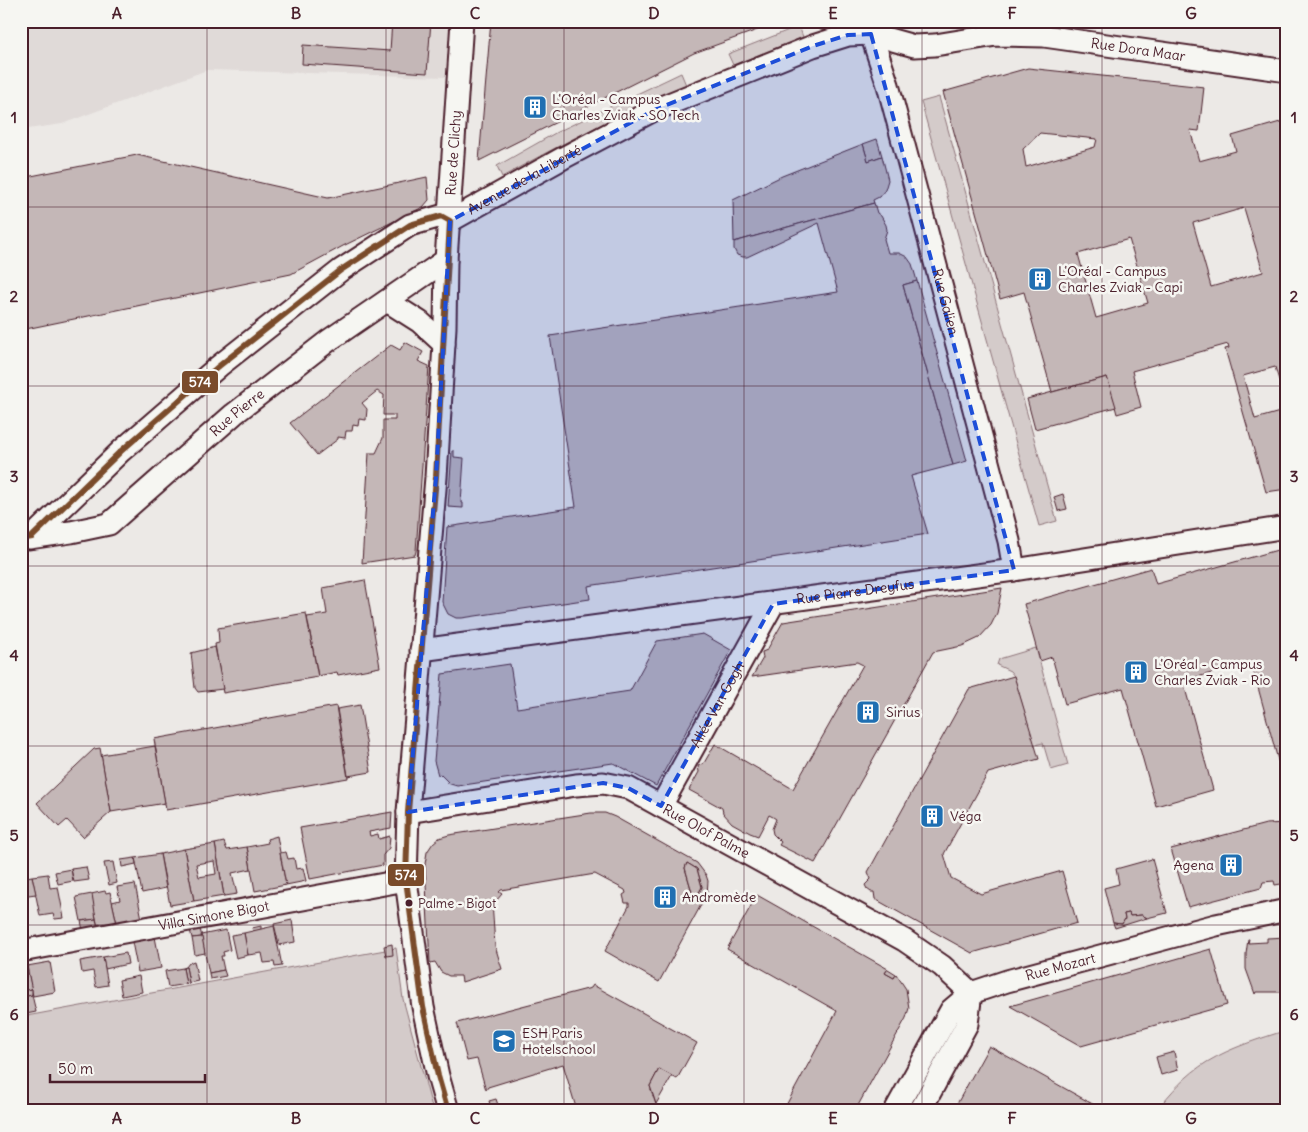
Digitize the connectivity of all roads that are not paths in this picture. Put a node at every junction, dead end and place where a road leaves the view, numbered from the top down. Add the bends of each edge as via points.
1 (462, 21) edge
2 (871, 34) junction
3 (1287, 71) edge
4 (450, 220) junction
5 (446, 260) junction
6 (387, 301) junction
7 (444, 344) junction
8 (1287, 527) edge
9 (27, 538) edge
10 (1014, 570) junction
11 (773, 604) junction
12 (421, 650) junction
13 (661, 806) junction
14 (408, 812) junction
15 (406, 880) junction
16 (1287, 910) edge
17 (21, 950) edge
18 (971, 993) junction
19 (448, 1111) edge
20 (895, 1111) edge
21 (920, 1111) edge

1 - 4 street, Rue de Clichy
2 - 3 street, Rue Dora Maar via 914,46 996,35 1044,36
2 - 4 street, Avenue de la Liberté via 848,35 813,46 654,110
2 - 10 street, Rue Galien via 888,85 1007,532
4 - 5 street, Rue de Clichy
4 - 9 street, Avenue de la Liberté via 441,216 410,225 341,270 219,366
5 - 6 street, Rue Pierre
5 - 7 street, Rue de Clichy
6 - 7 street via 420,322
6 - 9 street, Rue Pierre via 328,341 234,414 109,524
7 - 12 street, Rue de Clichy
8 - 10 street, Rue Pierre Dreyfus
10 - 11 street, Rue Pierre Dreyfus
11 - 12 street, Rue Pierre Dreyfus
11 - 13 street, Allée Van Gogh
12 - 14 street, Rue de Clichy
13 - 14 street, Rue Olof Palme via 628,788 603,783
13 - 18 street, Rue Olof Palme via 904,940 942,966
14 - 15 street, Rue de Clichy
15 - 17 street, Villa Simone Bigot
15 - 19 street, Rue de Clichy via 423,1007
16 - 18 street, Rue Mozart via 1216,925
18 - 20 street, Rue Mozart via 951,1010
18 - 21 street via 967,1024

